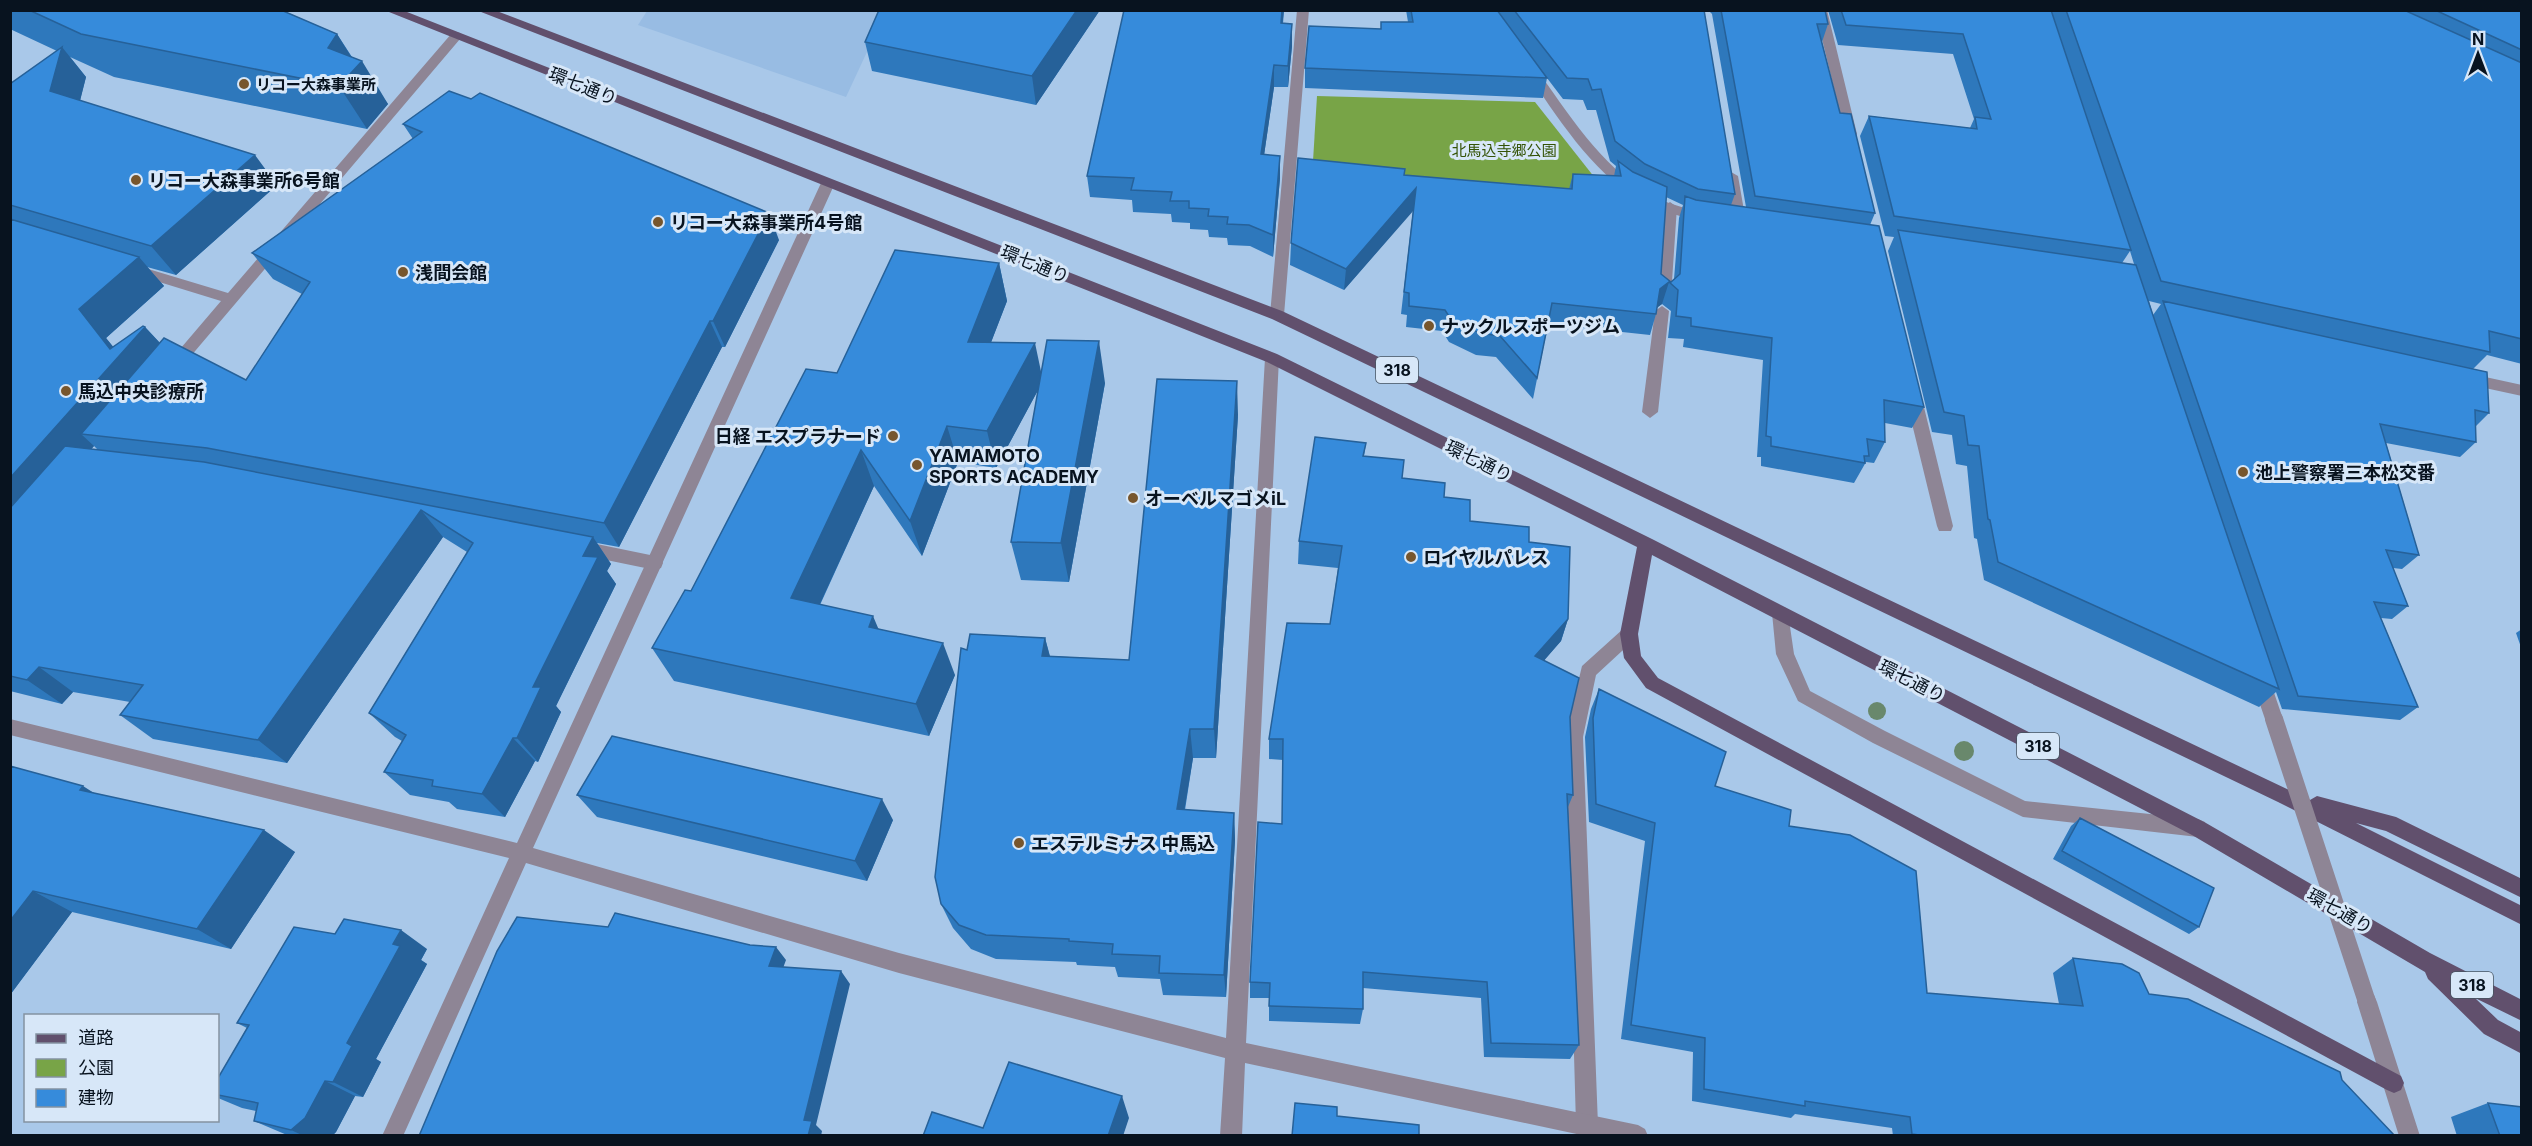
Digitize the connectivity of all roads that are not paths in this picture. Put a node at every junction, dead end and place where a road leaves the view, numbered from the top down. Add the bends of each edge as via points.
1 (390, 10) edge
2 (1303, 10) edge
3 (1821, 10) edge
4 (482, 11) edge
5 (456, 36) junction
6 (1521, 56) edge
7 (1854, 148) edge
8 (1729, 164) edge
9 (828, 183) junction
10 (1670, 207) junction
11 (121, 266) edge
12 (1664, 296) edge
13 (231, 299) junction
14 (1662, 312) edge
15 (1277, 315) junction
16 (1272, 358) junction
17 (2455, 376) edge
18 (164, 378) edge
19 (1909, 378) edge
20 (2522, 391) edge
21 (1650, 412) dead end
22 (1945, 526) dead end
23 (561, 544) edge
24 (1646, 544) junction
25 (655, 563) junction
26 (1780, 613) junction
27 (1629, 634) junction
28 (2256, 663) edge
29 (10, 727) edge
30 (2284, 796) junction
31 (2199, 829) junction
32 (522, 854) junction
33 (2522, 890) edge
34 (2522, 916) edge
35 (2423, 960) junction
36 (2522, 1011) edge
37 (2522, 1044) edge
38 (1236, 1050) junction
39 (2394, 1083) junction
40 (1587, 1125) junction
41 (1630, 1135) edge
42 (392, 1136) edge
43 (1231, 1136) edge
44 (2410, 1136) edge

1 - 5 main road, 環七通り / 318
2 - 15 street
3 - 7 street
4 - 15 main road, 環七通り / 318
5 - 9 main road, 環七通り / 318
5 - 13 street
6 - 10 street via 1603,166 1624,185
8 - 10 street via 1734,221 1689,215
9 - 16 main road, 環七通り / 318
9 - 25 street
10 - 12 street
11 - 13 street
13 - 18 street
14 - 21 street
15 - 30 main road, 環七通り / 318
16 - 24 main road, 環七通り / 318
16 - 38 street
17 - 20 street
19 - 22 street
23 - 25 street
24 - 26 main road, 環七通り / 318
24 - 27 main road
25 - 32 street
26 - 31 main road, 環七通り / 318
26 - 31 street via 1785,654 1804,696 1879,737 2023,808
27 - 39 main road via 1633,658 1652,682
27 - 40 street via 1588,671 1574,737
28 - 39 street, bridge
29 - 32 street
30 - 33 main road via 2389,823
30 - 34 main road, 環七通り / 318
31 - 35 main road, 環七通り / 318
32 - 38 street via 899,963
32 - 42 street
35 - 36 main road, 環七通り / 318
35 - 37 main road via 2491,1028
38 - 40 street
38 - 43 street
39 - 44 street
40 - 41 street

